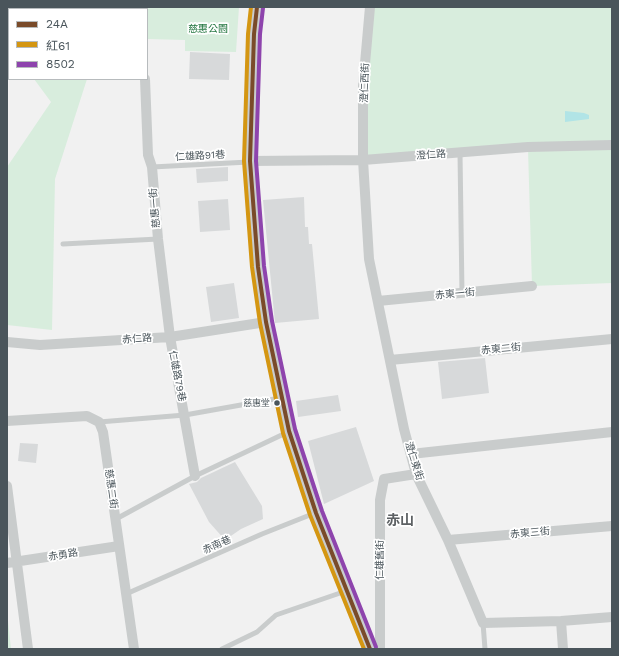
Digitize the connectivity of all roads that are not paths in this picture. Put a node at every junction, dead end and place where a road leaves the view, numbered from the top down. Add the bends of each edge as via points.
1 (257, 7) edge
2 (370, 7) edge
3 (145, 80) edge
4 (612, 145) edge
5 (460, 153) junction
6 (363, 160) junction
7 (250, 162) junction
8 (152, 167) junction
9 (158, 239) junction
10 (62, 244) dead end
11 (532, 286) dead end
12 (462, 294) junction
13 (378, 301) junction
14 (266, 322) junction
15 (170, 337) junction
16 (612, 339) edge
17 (7, 342) edge
18 (390, 360) junction
19 (282, 398) junction
20 (185, 415) junction
21 (7, 421) edge
22 (99, 422) junction
23 (290, 431) junction
24 (612, 432) edge
25 (411, 454) junction
26 (416, 474) junction
27 (195, 476) junction
28 (7, 486) edge
29 (316, 513) junction
30 (116, 519) junction
31 (612, 526) edge
32 (448, 540) junction
33 (119, 546) junction
34 (12, 563) edge
35 (346, 591) junction
36 (125, 594) junction
37 (612, 617) edge
38 (561, 621) junction
39 (483, 623) junction
40 (28, 649) edge
41 (134, 649) edge
42 (222, 649) edge
43 (370, 649) edge
44 (380, 649) edge
45 (484, 649) edge
46 (563, 649) edge

1 - 7 street
2 - 6 street, 澄仁西街 via 363,86
3 - 8 street, 慈惠一街 via 148,155
4 - 5 street, 澄仁路 via 528,147
5 - 6 street, 澄仁路
5 - 12 lane
6 - 7 street, 澄仁路
6 - 13 street, 澄仁東街 via 369,260
7 - 8 lane, 仁雄路91巷
7 - 14 street via 258,267
8 - 9 street, 慈惠一街
9 - 10 lane
9 - 15 street, 慈惠一街
11 - 12 street, 赤東一街
12 - 13 street, 赤東一街
13 - 18 street, 澄仁東街
14 - 15 street, 赤仁路
14 - 19 street
15 - 17 street, 赤仁路 via 40,345
15 - 20 street, 仁雄路79巷
16 - 18 street, 赤東二街
18 - 25 street, 澄仁東街
19 - 20 lane, 仁雄路79巷
19 - 23 street
20 - 22 lane
20 - 27 street, 仁雄路79巷
21 - 22 street via 87,416
22 - 30 street, 慈惠二街 via 103,432
23 - 27 lane
23 - 29 street
24 - 25 street
25 - 26 street, 澄仁東街
26 - 32 street, 澄仁東街
26 - 44 street, 仁雄舊街 via 384,479 381,493
27 - 30 lane
28 - 34 street
29 - 35 street
29 - 36 lane, 赤南巷
30 - 33 street, 慈惠二街
31 - 32 street, 赤東三街
32 - 39 street, 澄仁東街
33 - 34 street, 赤勇路
33 - 36 street, 慈惠二街
34 - 40 street
35 - 42 lane via 276,615 257,632
35 - 43 street
36 - 41 street, 慈惠二街
37 - 38 street
38 - 39 street
38 - 46 street
39 - 45 lane

